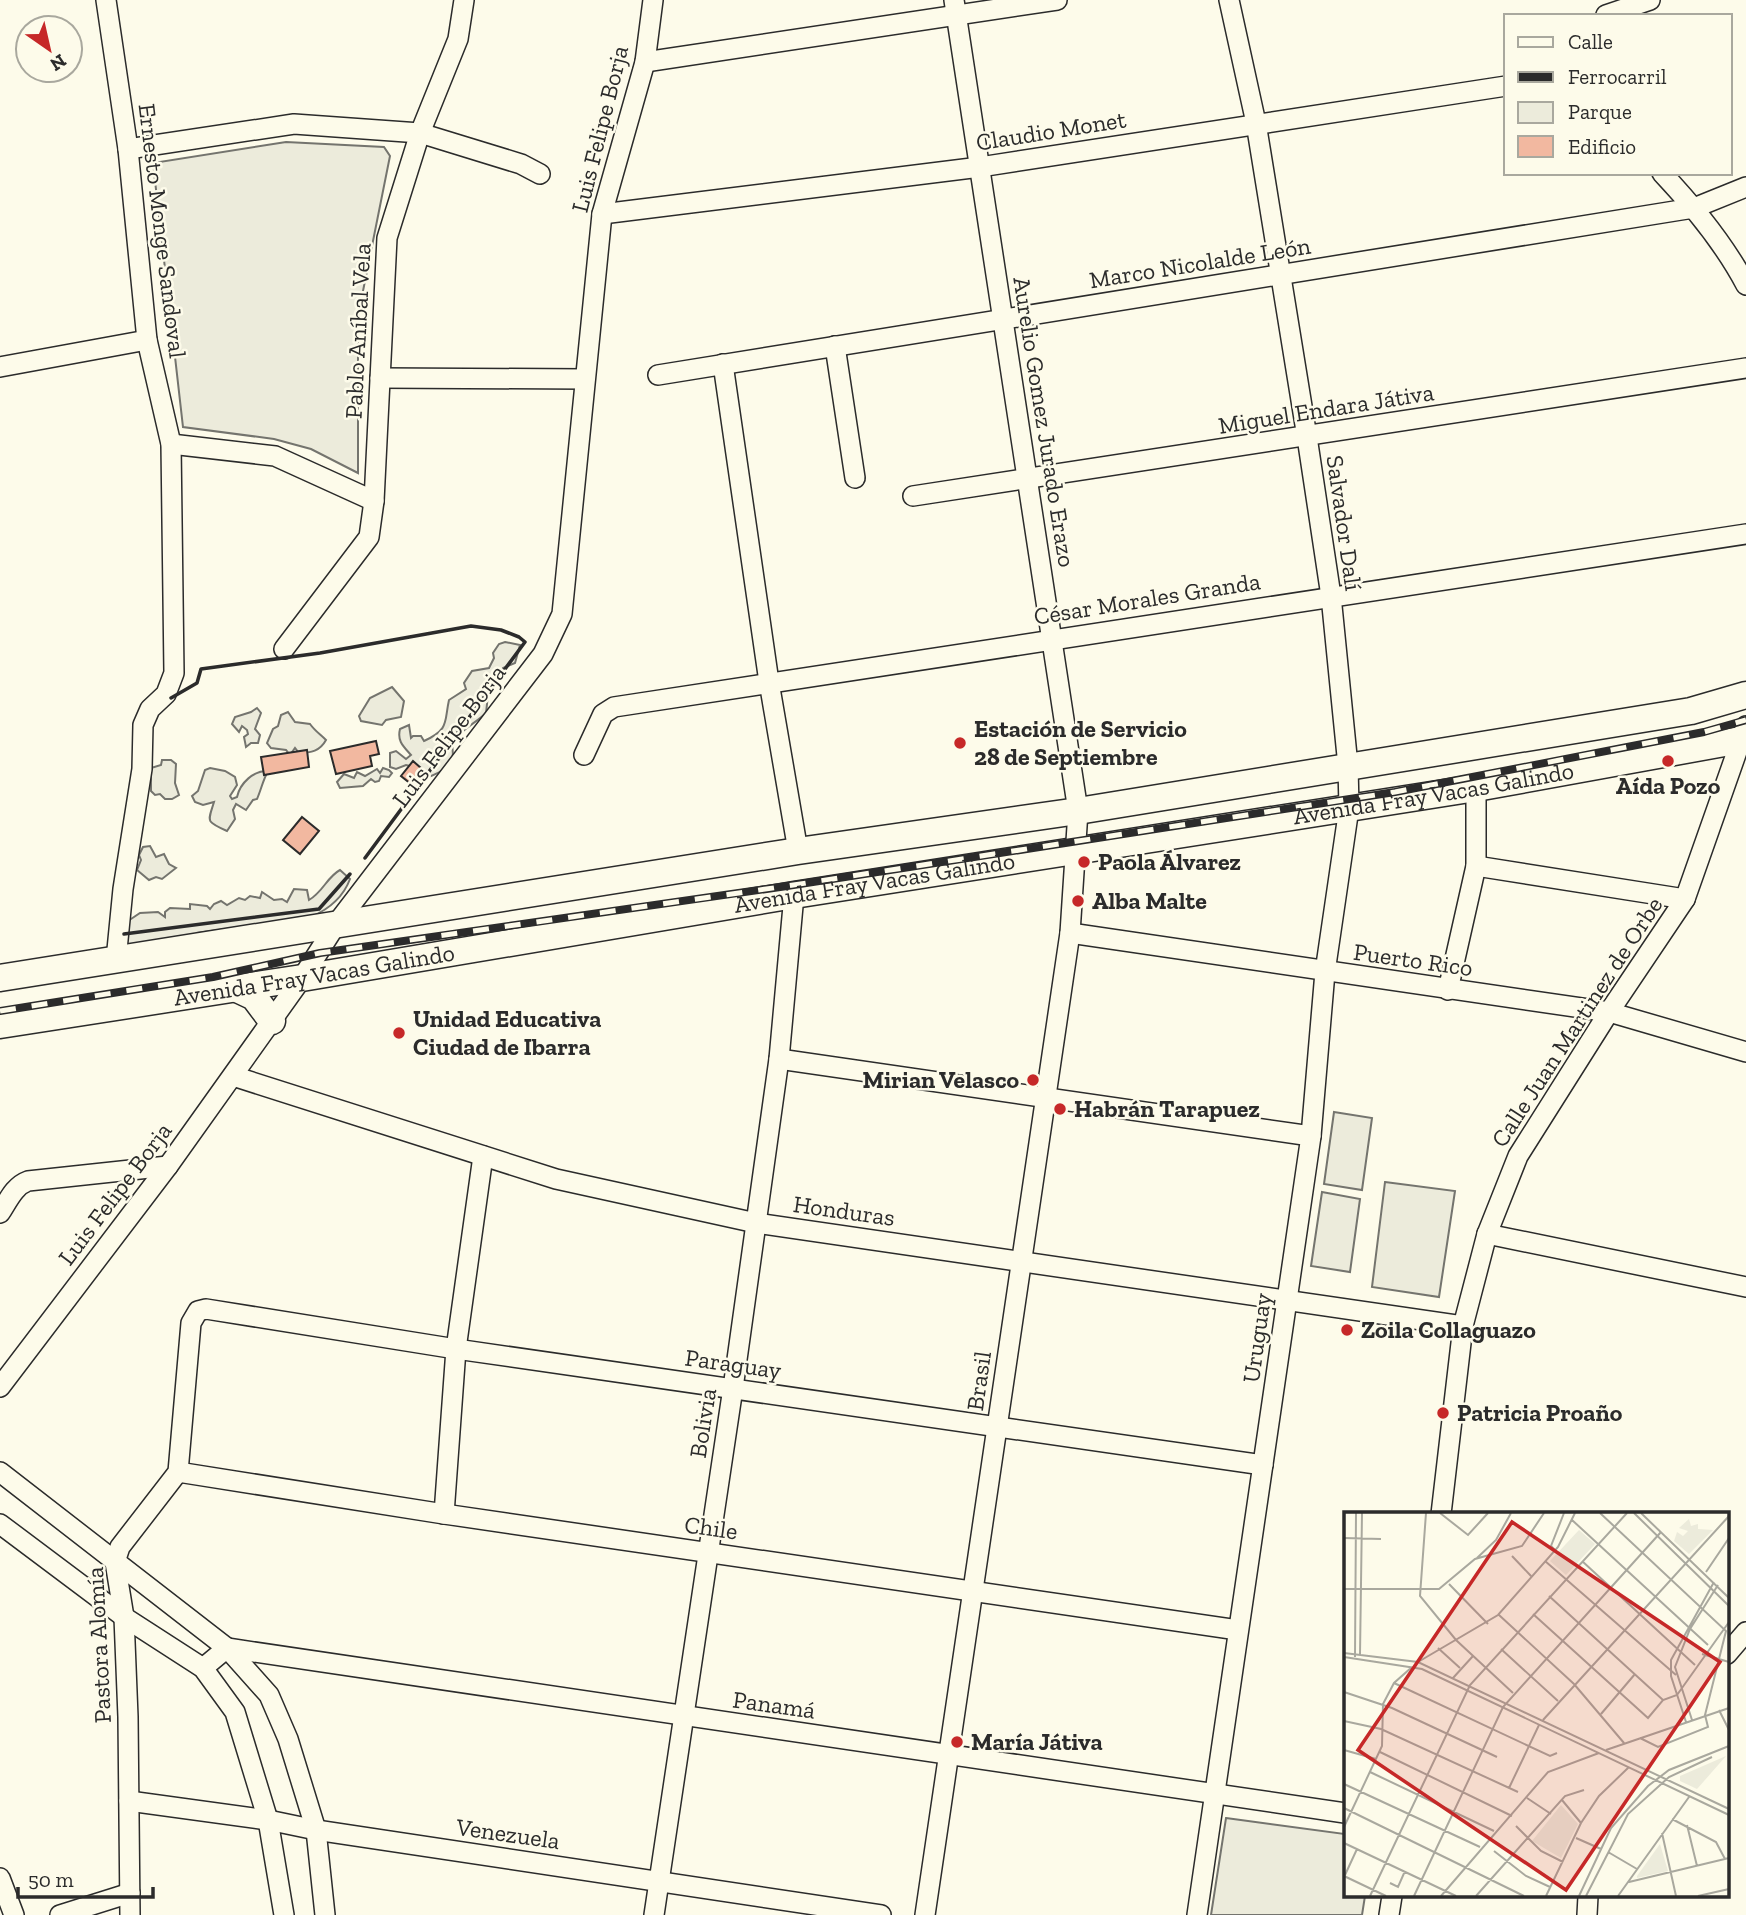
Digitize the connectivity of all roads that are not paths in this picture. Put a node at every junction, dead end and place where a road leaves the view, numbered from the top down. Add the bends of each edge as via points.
1 (106, 0) edge
2 (464, 0) edge
3 (653, 0) edge
4 (1057, 0) edge
5 (1229, 0) edge
6 (1650, 0) edge
7 (955, 8) edge
8 (1609, 14) edge
9 (646, 62) junction
10 (1504, 86) edge
11 (1256, 123) junction
12 (420, 133) junction
13 (128, 149) junction
14 (980, 167) junction
15 (540, 174) dead end
16 (1664, 175) edge
17 (1746, 187) edge
18 (1694, 208) junction
19 (601, 214) junction
20 (1280, 275) junction
21 (1746, 285) edge
22 (1004, 319) junction
23 (147, 340) junction
24 (835, 346) junction
25 (723, 364) junction
26 (0, 367) edge
27 (1746, 368) edge
28 (658, 374) dead end
29 (380, 378) junction
30 (585, 379) junction
31 (1307, 437) junction
32 (171, 444) junction
33 (855, 478) dead end
34 (1028, 479) junction
35 (914, 496) dead end
36 (374, 501) junction
37 (1746, 534) edge
38 (1331, 596) junction
39 (1053, 638) junction
40 (284, 649) dead end
41 (769, 682) junction
42 (1746, 695) edge
43 (1745, 735) edge
44 (584, 755) dead end
45 (1348, 766) junction
46 (1476, 788) junction
47 (1349, 808) junction
48 (1078, 811) junction
49 (798, 851) junction
50 (1076, 853) junction
51 (1476, 866) junction
52 (794, 895) junction
53 (1685, 899) junction
54 (337, 923) junction
55 (1070, 933) junction
56 (116, 960) junction
57 (1325, 972) junction
58 (0, 978) edge
59 (302, 978) junction
60 (237, 989) junction
61 (1448, 989) junction
62 (1609, 1013) junction
63 (272, 1021) junction
64 (0, 1025) edge
65 (1746, 1052) edge
66 (779, 1059) junction
67 (233, 1076) junction
68 (1045, 1098) junction
69 (1311, 1136) junction
70 (483, 1156) junction
71 (168, 1166) junction
72 (0, 1213) edge
73 (756, 1223) junction
74 (1487, 1234) junction
75 (1021, 1262) junction
76 (1746, 1287) edge
77 (1287, 1301) junction
78 (1463, 1326) junction
79 (456, 1349) junction
80 (0, 1387) edge
81 (733, 1388) junction
82 (997, 1427) junction
83 (1263, 1465) junction
84 (0, 1472) edge
85 (178, 1472) junction
86 (1441, 1512) edge
87 (444, 1514) junction
88 (0, 1524) edge
89 (708, 1552) junction
90 (115, 1562) junction
91 (973, 1591) junction
92 (124, 1617) junction
93 (1238, 1630) junction
94 (1746, 1632) edge
95 (227, 1648) junction
96 (1728, 1653) edge
97 (203, 1668) junction
98 (683, 1716) junction
99 (949, 1755) junction
100 (1214, 1794) junction
101 (129, 1801) junction
102 (1344, 1814) edge
103 (268, 1819) junction
104 (316, 1830) junction
105 (0, 1878) edge
106 (659, 1881) junction
107 (130, 1894) junction
108 (14, 1915) edge
109 (60, 1915) edge
110 (130, 1915) edge
111 (284, 1915) edge
112 (325, 1915) edge
113 (654, 1915) edge
114 (881, 1915) edge
115 (925, 1915) edge
116 (1196, 1915) edge

1 - 13 street, Ernesto Monge Sandoval
2 - 12 street, Pablo Aníbal Vela via 458,39
3 - 9 street, Luis Felipe Borja
4 - 7 street
5 - 11 street, Salvador Dalí
6 - 8 street
7 - 9 street
7 - 14 street, Aurelio Gomez Jurado Erazo
9 - 19 street, Luis Felipe Borja
10 - 11 street, Claudio Monet
11 - 14 street, Claudio Monet
11 - 20 street, Salvador Dalí
12 - 13 street via 294,124
12 - 15 street
12 - 29 street, Pablo Aníbal Vela via 387,238
13 - 23 street, Ernesto Monge Sandoval
14 - 19 street, Claudio Monet
14 - 22 street, Aurelio Gomez Jurado Erazo
16 - 18 street
17 - 18 street, Marco Nicolalde León
18 - 20 street, Marco Nicolalde León
18 - 21 street
19 - 30 street, Luis Felipe Borja
20 - 22 street, Marco Nicolalde León
20 - 31 street, Salvador Dalí
22 - 24 street, Marco Nicolalde León
22 - 34 street, Aurelio Gomez Jurado Erazo
23 - 26 street
23 - 32 street, Ernesto Monge Sandoval
24 - 25 street, Marco Nicolalde León
24 - 33 street
25 - 28 street, Marco Nicolalde León
25 - 41 street
27 - 31 street, Miguel Endara Játiva
29 - 30 street
29 - 36 street, Pablo Aníbal Vela
30 - 54 street, Luis Felipe Borja via 562,614 543,654
31 - 34 street, Miguel Endara Játiva
31 - 38 street, Salvador Dalí
32 - 36 street via 275,456
32 - 56 street, Ernesto Monge Sandoval via 174,673 166,694 150,709 143,725 142,769
34 - 35 street, Miguel Endara Játiva
34 - 39 street, Aurelio Gomez Jurado Erazo
36 - 40 street, Pablo Aníbal Vela via 369,537
37 - 38 street, César Morales Granda
38 - 39 street, César Morales Granda
38 - 45 street, Salvador Dalí
39 - 41 street, César Morales Granda
39 - 48 street, Aurelio Gomez Jurado Erazo
41 - 44 street, César Morales Granda via 614,707 603,714
41 - 49 street
42 - 45 main road, Avenida Fray Vacas Galindo via 1691,711
43 - 46 main road, Avenida Fray Vacas Galindo
43 - 53 street, Calle Juan Martinez de Orbe
45 - 47 street, Uruguay
45 - 48 main road, Avenida Fray Vacas Galindo
46 - 47 main road, Avenida Fray Vacas Galindo
46 - 51 street
47 - 50 main road, Avenida Fray Vacas Galindo
47 - 57 street, Uruguay
48 - 49 main road, Avenida Fray Vacas Galindo
48 - 50 street, Aurelio Gomez Jurado Erazo
49 - 54 main road, Avenida Fray Vacas Galindo
50 - 52 main road, Avenida Fray Vacas Galindo
50 - 55 street, Brasil
51 - 53 street
51 - 61 street
52 - 59 main road, Avenida Fray Vacas Galindo
52 - 66 street, Bolivia
53 - 62 street, Calle Juan Martinez de Orbe
54 - 56 main road, Avenida Fray Vacas Galindo
54 - 59 street, Luis Felipe Borja
55 - 57 street, Puerto Rico
55 - 68 street, Brasil
56 - 58 main road, Avenida Fray Vacas Galindo
57 - 61 street, Puerto Rico
57 - 69 street, Uruguay
59 - 60 main road, Avenida Fray Vacas Galindo
59 - 63 street, Luis Felipe Borja
60 - 63 main road via 254,997
60 - 64 main road, Avenida Fray Vacas Galindo
61 - 62 street, Puerto Rico
62 - 65 street, Puerto Rico
62 - 74 street, Calle Juan Martinez de Orbe via 1518,1156
63 - 67 street, Luis Felipe Borja
66 - 68 street
66 - 73 street, Bolivia
67 - 70 street, Honduras
67 - 71 street, Luis Felipe Borja
68 - 69 street
68 - 75 street, Brasil
69 - 77 street, Uruguay
70 - 73 street, Honduras via 556,1179
70 - 79 street
71 - 72 street via 28,1181 21,1183
71 - 80 street, Luis Felipe Borja
73 - 75 street, Honduras
73 - 81 street, Bolivia
74 - 76 street
74 - 78 street, Calle Juan Martinez de Orbe
75 - 77 street, Honduras
75 - 82 street, Brasil
77 - 78 street, Honduras
77 - 83 street, Uruguay
78 - 86 street, Calle Juan Martinez de Orbe
79 - 81 street, Paraguay
79 - 85 street, Paraguay via 198,1311 191,1323
79 - 87 street
81 - 82 street, Paraguay
81 - 89 street, Bolivia
82 - 83 street, Paraguay
82 - 91 street, Brasil
83 - 93 street, Uruguay
84 - 90 street
85 - 87 street, Chile
85 - 90 street, Pastora Alomía via 120,1547
87 - 89 street, Chile
88 - 92 street
89 - 91 street, Chile
89 - 98 street, Bolivia
90 - 92 street, Pastora Alomía
90 - 95 street
91 - 93 street, Chile
91 - 99 street, Brasil
92 - 97 street
92 - 101 street, Pastora Alomía
93 - 100 street, Uruguay
94 - 96 street
95 - 97 street
95 - 98 street, Panamá
95 - 104 street via 269,1695
97 - 103 street via 235,1712
98 - 99 street, Panamá
98 - 106 street, Bolivia
99 - 100 street, Panamá
99 - 115 street, Brasil
100 - 102 street, Panamá
100 - 116 street, Uruguay
101 - 103 street, Venezuela
101 - 107 street, Pastora Alomía
103 - 104 street, Venezuela
103 - 111 street
104 - 106 street, Venezuela
104 - 112 street
105 - 108 street
106 - 113 street, Bolivia
106 - 114 street, Venezuela
107 - 109 street
107 - 110 street, Pastora Alomía

